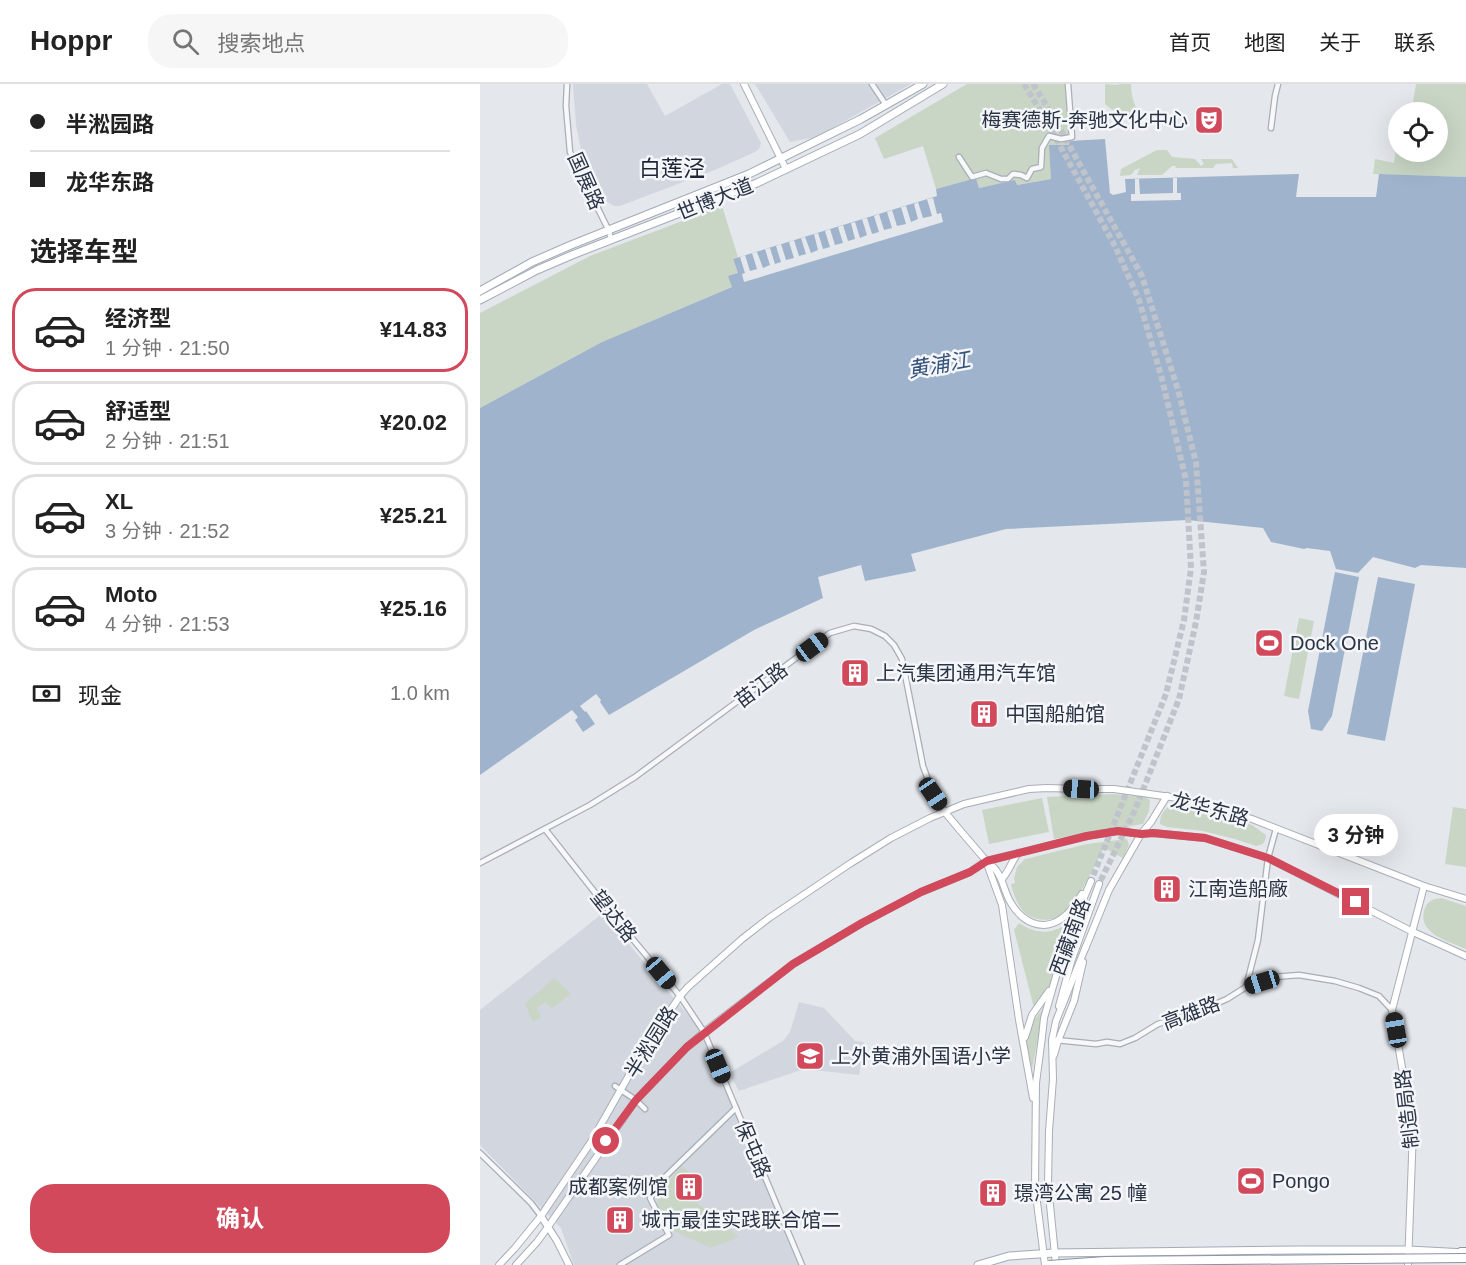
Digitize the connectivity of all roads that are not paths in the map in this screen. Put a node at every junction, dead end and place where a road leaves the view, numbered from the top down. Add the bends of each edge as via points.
1 (567, 84) edge
2 (744, 84) edge
3 (872, 84) edge
4 (923, 84) edge
5 (943, 84) edge
6 (1068, 84) edge
7 (1278, 84) edge
8 (886, 105) junction
9 (1270, 128) dead end
10 (959, 157) dead end
11 (781, 159) junction
12 (786, 169) junction
13 (609, 231) junction
14 (611, 240) junction
15 (480, 291) edge
16 (480, 300) edge
17 (1167, 796) junction
18 (944, 811) junction
19 (545, 829) junction
20 (1276, 829) junction
21 (1141, 834) junction
22 (1018, 853) junction
23 (1268, 858) junction
24 (987, 861) junction
25 (480, 863) edge
26 (1002, 879) junction
27 (1100, 884) tunnel mouth
28 (1424, 886) junction
29 (1466, 898) edge
30 (1411, 931) junction
31 (1086, 946) junction
32 (1466, 956) edge
33 (1053, 985) junction
34 (1246, 987) junction
35 (680, 996) junction
36 (1392, 1010) junction
37 (1056, 1021) junction
38 (704, 1032) junction
39 (1024, 1040) junction
40 (1055, 1040) junction
41 (618, 1088) junction
42 (636, 1100) junction
43 (736, 1108) junction
44 (645, 1109) dead end
45 (1036, 1115) junction
46 (480, 1153) edge
47 (541, 1216) junction
48 (548, 1227) junction
49 (1409, 1250) junction
50 (1054, 1253) junction
51 (1465, 1253) edge
52 (1043, 1255) junction
53 (499, 1265) edge
54 (516, 1265) edge
55 (569, 1265) edge
56 (620, 1265) edge
57 (802, 1265) edge
58 (978, 1265) edge
59 (1047, 1265) edge
60 (1056, 1265) edge
61 (1408, 1265) edge

1 - 13 street, 国展路 via 570,152
2 - 11 main road
3 - 8 street
4 - 8 main road, 世博大道
5 - 12 main road, 世博大道 via 860,134
6 - 10 street via 1071,137 1049,136 1042,148 1041,166 1032,169 1027,178 1013,174 1001,179 986,173 972,177
7 - 9 street
8 - 11 main road, 世博大道
11 - 12 main road
11 - 13 main road, 世博大道
12 - 14 main road, 世博大道
13 - 14 street, 国展路
13 - 15 main road, 世博大道 via 532,262
14 - 16 main road, 世博大道 via 537,270
17 - 18 main road, 龙华东路 via 1114,789 1047,788 1017,791
17 - 20 main road, 龙华东路 via 1215,807
17 - 21 main road, 西藏南路
18 - 19 street, 苗江路 via 923,766 902,659 885,636 854,626 830,633 635,777
18 - 24 main road, 西藏南路
18 - 35 main road, 半淞园路 via 891,838 769,918
19 - 25 street, 苗江路
19 - 35 street, 望达路
20 - 23 street
20 - 28 main road, 龙华东路
21 - 22 main road, 龙华东路 via 1118,831
21 - 23 main road, 龙华东路 via 1205,838
21 - 31 main road, 西藏南路 via 1109,890
22 - 24 main road, 龙华东路
22 - 26 main road
23 - 30 main road, 龙华东路
23 - 34 street via 1258,940
24 - 26 main road, 西藏南路
24 - 38 main road, 半淞园路 via 862,923 793,964
24 - 39 main road, 西藏南路 via 1002,905
26 - 33 main road, 西藏南路 via 1004,891 1023,919 1038,924 1061,919 1091,881
27 - 37 main road via 1071,962
28 - 29 main road, 龙华东路
28 - 30 main road, 制造局路
30 - 32 main road, 龙华东路
30 - 36 main road, 制造局路
31 - 37 main road, 西藏南路
31 - 40 main road, 西藏南路 via 1074,1000
33 - 39 main road via 1032,1015
33 - 45 main road, 西藏南路 via 1044,1018
34 - 36 street, 高雄路 via 1274,977 1299,975 1379,996
34 - 40 street, 高雄路 via 1227,999 1158,1024 1120,1044
35 - 38 street, 望达路
35 - 41 main road, 半淞园路
36 - 49 main road, 制造局路 via 1413,1130
37 - 40 main road, 西藏南路
38 - 42 main road, 半淞园路
38 - 43 street, 保屯路
39 - 45 main road, 西藏南路
40 - 50 main road, 西藏南路 via 1048,1185
41 - 42 street
41 - 47 main road, 半淞园路 via 591,1142
42 - 44 street
42 - 48 main road, 半淞园路
43 - 56 street via 665,1177 650,1198 669,1235
43 - 57 street, 保屯路
45 - 52 main road, 西藏南路 via 1035,1187
46 - 47 street
47 - 48 main road
47 - 53 main road, 半淞园路
48 - 54 main road, 半淞园路
48 - 55 main road
49 - 50 main road
49 - 51 main road
49 - 61 main road, 制造局路
50 - 52 main road
50 - 60 main road, 西藏南路
51 - 59 highway, bridge
52 - 58 main road via 1009,1256
52 - 59 main road, 西藏南路

